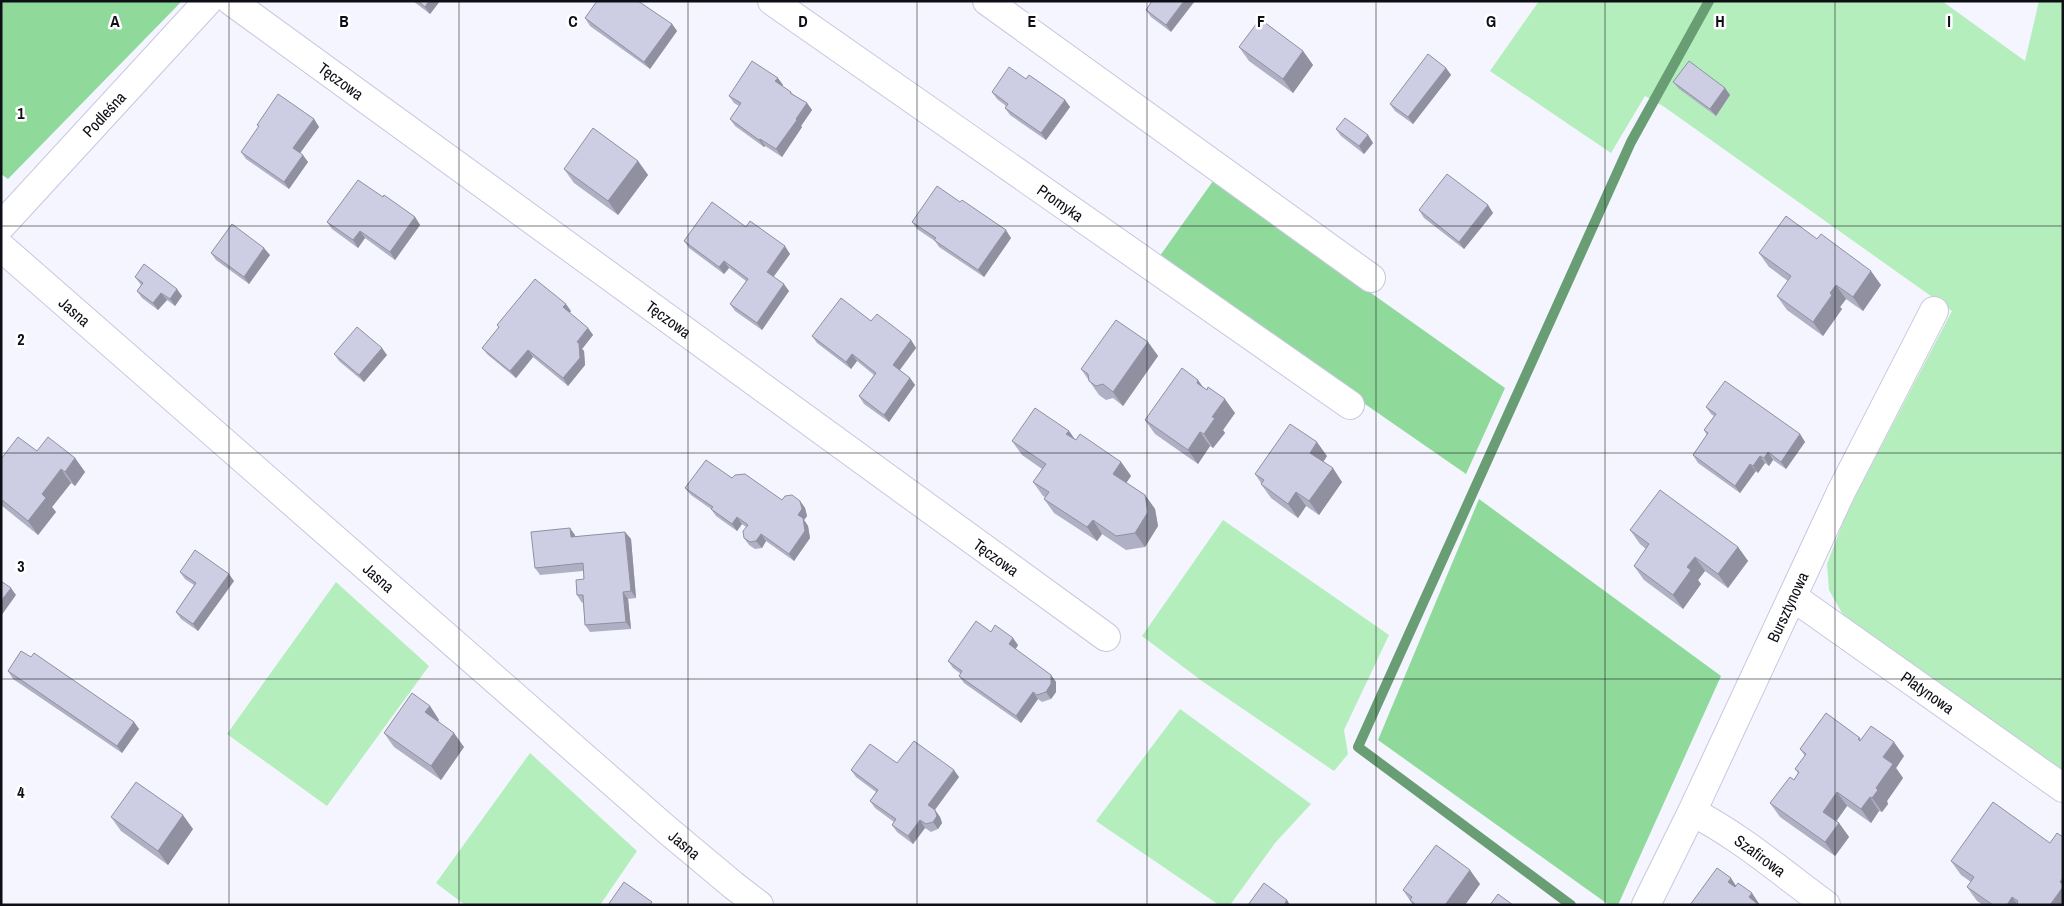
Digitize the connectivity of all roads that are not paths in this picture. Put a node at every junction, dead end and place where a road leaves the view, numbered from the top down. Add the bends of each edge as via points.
1 (208, 1) edge
2 (230, 1) edge
3 (772, 1) edge
4 (987, 1) edge
5 (1, 226) edge
6 (1, 247) edge
7 (1371, 278) dead end
8 (1934, 311) dead end
9 (1350, 405) dead end
10 (1793, 597) junction
11 (1106, 637) dead end
12 (2063, 788) edge
13 (1692, 812) junction
14 (759, 905) edge
15 (1646, 905) edge
16 (1826, 905) edge

1 - 5 street, Podleśna
2 - 11 street, Tęczowa
3 - 9 street, Promyka
4 - 7 street
6 - 14 street, Jasna via 622,791 732,886
8 - 10 street, Bursztynowa via 1841,492
10 - 12 street, Platynowa
10 - 13 street, Bursztynowa
13 - 15 street, Bursztynowa
13 - 16 street, Szafirowa via 1735,838

